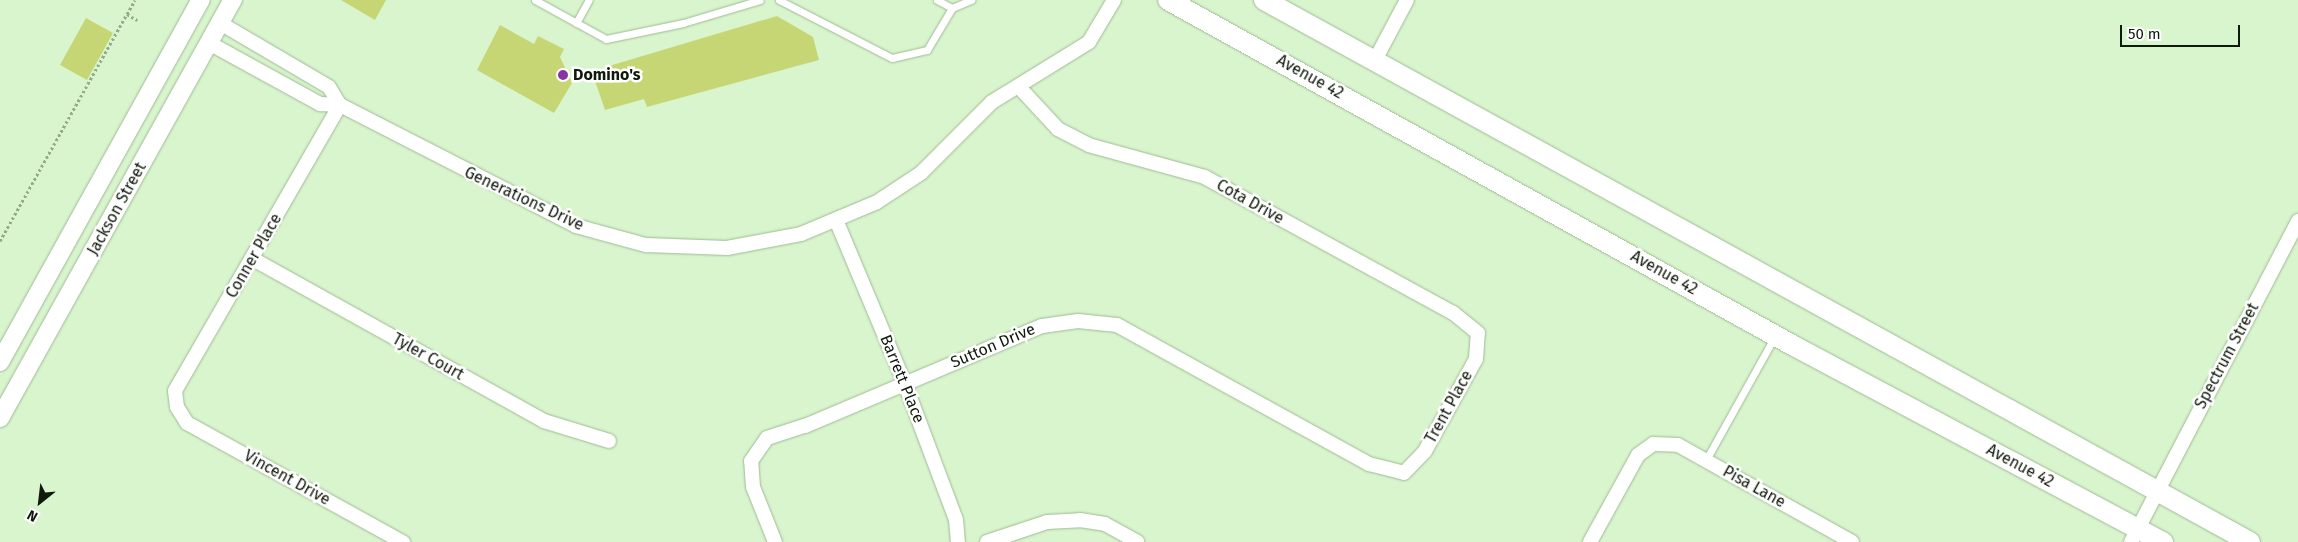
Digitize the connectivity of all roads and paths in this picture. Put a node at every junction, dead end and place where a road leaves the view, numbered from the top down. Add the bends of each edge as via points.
1 (135, 0) edge
2 (233, 0) edge
3 (535, 0) edge
4 (589, 0) edge
5 (760, 0) edge
6 (779, 0) edge
7 (937, 0) edge
8 (971, 0) edge
9 (1114, 0) edge
10 (1168, 0) edge
11 (1264, 0) edge
12 (1407, 0) edge
13 (199, 5) edge
14 (952, 8) junction
15 (127, 14) junction
16 (138, 20) dead end
17 (576, 22) junction
18 (220, 23) junction
19 (185, 29) junction
20 (209, 43) junction
21 (1374, 62) junction
22 (1019, 87) junction
23 (340, 105) junction
24 (836, 220) junction
25 (2298, 221) edge
26 (0, 241) edge
27 (253, 259) junction
28 (1478, 332) joint
29 (1775, 336) junction
30 (0, 362) edge
31 (905, 384) junction
32 (177, 407) joint
33 (0, 418) edge
34 (609, 441) dead end
35 (1706, 460) junction
36 (1404, 474) joint
37 (2155, 492) junction
38 (2134, 535) edge
39 (403, 542) edge
40 (775, 542) edge
41 (958, 542) edge
42 (987, 542) edge
43 (1137, 542) edge
44 (1590, 542) edge
45 (1852, 542) edge
46 (2164, 542) edge
47 (2250, 542) edge

1 - 15 path
2 - 18 street, Jackson Street
3 - 17 lane
4 - 17 lane
5 - 17 lane via 621,38 606,39
6 - 14 lane via 892,58 927,50
7 - 14 lane
8 - 14 lane
9 - 22 street, Generations Drive via 1089,42
10 - 29 main road, Avenue 42
11 - 21 main road
12 - 21 street
13 - 18 street
13 - 19 street, Jackson Street
15 - 16 path
15 - 26 path
18 - 20 street, Jackson Street
18 - 23 street, Generations Drive via 329,87
19 - 20 street
19 - 30 street, Jackson Street
20 - 23 street, Generations Drive via 320,104
20 - 33 street, Jackson Street
21 - 37 main road
22 - 24 street, Generations Drive via 992,102 921,173 877,202
22 - 28 street, Cota Drive via 1058,129 1089,145 1205,177 1453,312
23 - 24 street, Generations Drive via 576,226 646,245 727,248 801,234
23 - 27 street, Conner Place
24 - 31 street, Barrett Place
25 - 37 street, Spectrum Street
27 - 32 street, Conner Place via 174,391
27 - 34 street, Tyler Court via 544,421
28 - 36 street, Trent Place via 1476,358 1425,451
29 - 35 lane
29 - 38 main road, Avenue 42
31 - 36 street, Sutton Drive via 1042,326 1078,321 1117,325 1370,464
31 - 40 street, Sutton Drive via 767,438 751,461 753,487
31 - 41 street, Barrett Place via 956,520
32 - 39 street, Vincent Drive via 187,423
35 - 44 street, Pisa Lane via 1678,444 1653,444 1638,455
35 - 45 street, Pisa Lane
37 - 38 street, Spectrum Street
37 - 47 main road
38 - 46 main road, Avenue 42
42 - 43 street via 1047,522 1080,520 1105,524

